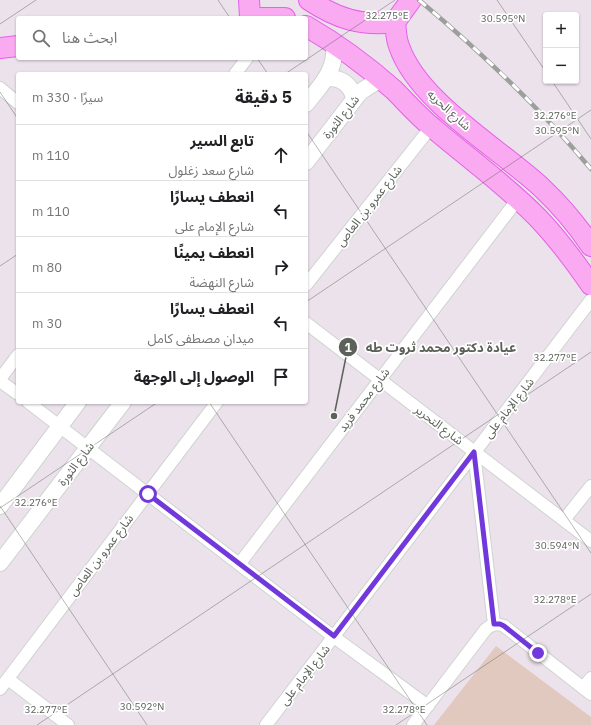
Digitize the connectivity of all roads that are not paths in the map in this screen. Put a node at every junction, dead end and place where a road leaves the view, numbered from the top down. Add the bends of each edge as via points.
1 (250, 0) edge
2 (309, 0) edge
3 (411, 0) edge
4 (250, 16) edge
5 (395, 22) junction
6 (308, 27) edge
7 (334, 44) junction
8 (16, 46) edge
9 (0, 48) edge
10 (246, 60) edge
11 (236, 72) edge
12 (326, 78) junction
13 (383, 81) junction
14 (0, 88) edge
15 (427, 91) junction
16 (354, 98) junction
17 (16, 101) edge
18 (308, 101) edge
19 (412, 108) junction
20 (431, 127) junction
21 (497, 150) junction
22 (308, 159) edge
23 (482, 168) junction
24 (518, 199) junction
25 (591, 246) edge
26 (308, 282) edge
27 (591, 285) edge
28 (591, 300) edge
29 (308, 325) edge
30 (16, 358) edge
31 (0, 380) edge
32 (380, 380) junction
33 (16, 392) edge
34 (31, 404) edge
35 (76, 404) edge
36 (121, 404) edge
37 (216, 404) edge
38 (60, 426) junction
39 (88, 448) junction
40 (474, 452) junction
41 (591, 486) edge
42 (148, 494) junction
43 (0, 506) edge
44 (564, 520) junction
45 (591, 541) edge
46 (0, 563) edge
47 (240, 563) junction
48 (494, 624) junction
49 (334, 636) junction
50 (591, 678) edge
51 (8, 679) junction
52 (0, 689) edge
53 (587, 691) edge
54 (428, 706) junction
55 (68, 725) edge
56 (266, 725) edge
57 (413, 725) edge

1 - 4 main road
2 - 5 main road via 331,14 351,21 372,24
3 - 5 main road
5 - 15 main road, شارع الحريه via 397,40 404,58
6 - 7 main road, شارع الحريه
7 - 12 street via 334,62
7 - 13 main road, شارع الحريه
8 - 9 main road
10 - 11 street
12 - 16 street via 337,78 347,84
12 - 18 street
13 - 16 street, شارع الثورة via 366,87
13 - 19 main road, شارع الحريه
14 - 17 street
15 - 19 main road
15 - 21 main road, شارع الحريه
16 - 22 street, شارع الثورة
19 - 20 main road, شارع الحريه
20 - 23 main road, شارع الحريه
20 - 26 street, شارع عمرو بن العاص
21 - 23 main road
21 - 25 main road, شارع الحريه via 542,188
23 - 24 main road, شارع الحريه
24 - 27 main road, شارع الحريه via 558,240
24 - 32 street, شارع محمد فريد
28 - 40 street, شارع الإمام على
29 - 32 street, شارع التحرير
30 - 31 street
31 - 33 street
32 - 40 street, شارع التحرير
32 - 47 street, شارع محمد فريد
34 - 38 street
35 - 38 street
36 - 39 street, شارع الثورة
37 - 42 street, شارع عمرو بن العاص
38 - 39 street
38 - 43 street
39 - 42 street
39 - 46 street, شارع الثورة
40 - 44 street, شارع التحرير
40 - 48 street
40 - 49 street, شارع الإمام على
41 - 44 street
42 - 47 street
42 - 51 street, شارع عمرو بن العاص
44 - 45 street, شارع التحرير
47 - 49 street
48 - 53 street via 504,626
48 - 54 street via 486,629
49 - 54 street
49 - 56 street, شارع الإمام على
50 - 53 street
51 - 52 street, شارع عمرو بن العاص
51 - 55 street
54 - 57 street

